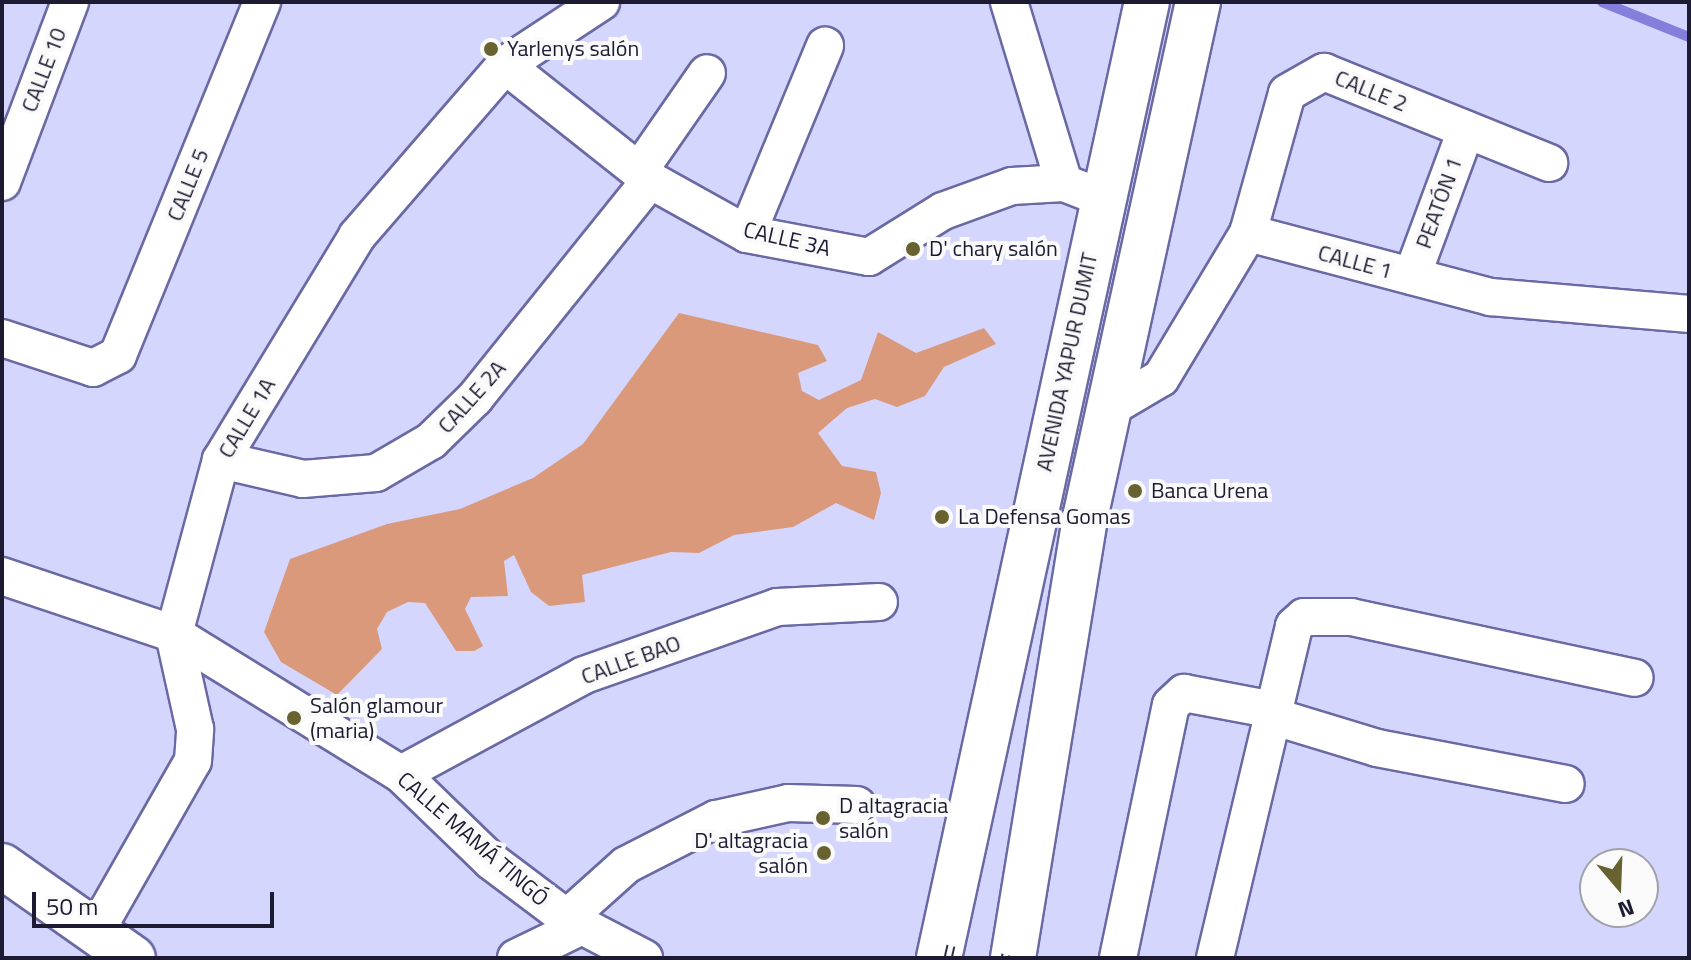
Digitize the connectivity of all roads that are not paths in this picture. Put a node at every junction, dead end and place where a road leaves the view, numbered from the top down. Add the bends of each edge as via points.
1 (70, 2) edge
2 (262, 2) edge
3 (601, 2) edge
4 (1009, 2) edge
5 (1147, 2) edge
6 (1198, 2) edge
7 (825, 46) dead end
8 (505, 65) junction
9 (707, 73) dead end
10 (1466, 130) junction
11 (1549, 163) dead end
12 (644, 176) junction
13 (2, 182) edge
14 (1082, 190) junction
15 (1248, 233) junction
16 (747, 234) junction
17 (1412, 276) junction
18 (1689, 314) edge
19 (2, 338) edge
20 (1110, 408) junction
21 (221, 460) junction
22 (2, 576) edge
23 (879, 602) dead end
24 (174, 634) junction
25 (1635, 678) dead end
26 (1273, 713) junction
27 (401, 774) junction
28 (1566, 784) dead end
29 (857, 805) dead end
30 (2, 866) edge
31 (575, 922) junction
32 (97, 929) junction
33 (522, 957) edge
34 (133, 958) edge
35 (644, 958) edge
36 (939, 958) edge
37 (1013, 958) edge
38 (1118, 958) edge
39 (1215, 958) edge

1 - 13 street, CALLE 10
2 - 19 street, CALLE 5 via 118,355 108,365 93,368
3 - 8 street, CALLE 1A
4 - 14 street
5 - 14 main road, AVENIDA YAPUR DUMIT
6 - 20 main road
7 - 16 street
8 - 12 street, CALLE 3A
8 - 21 street, CALLE 1A via 357,236
9 - 12 street, CALLE 2A
10 - 11 street, CALLE 2
10 - 15 street, CALLE 2 via 1324,72 1304,77 1287,93
10 - 17 street, PEATÓN 1
12 - 16 street, CALLE 3A
12 - 21 street, CALLE 2A via 475,398 431,441 376,473 303,479
14 - 16 street, CALLE 3A via 1012,186 943,211 869,257
14 - 36 main road, AVENIDA YAPUR DUMIT
15 - 17 street, CALLE 1
15 - 20 street via 1161,378
17 - 18 street, CALLE 1 via 1491,297
20 - 37 main road via 1052,702
21 - 24 street, CALLE 1A
22 - 24 street, CALLE MAMÁ TINGÓ
23 - 27 street, CALLE BAO via 777,607 584,675
24 - 27 street, CALLE MAMÁ TINGÓ
24 - 32 street, CALLE 1A via 195,729 193,761
25 - 26 street via 1315,615 1294,626
26 - 28 street via 1377,748
26 - 38 street via 1184,693 1171,705
26 - 39 street
27 - 31 street, CALLE MAMÁ TINGÓ via 491,861
29 - 31 street via 788,803 716,819 626,865
30 - 32 main road
31 - 33 street
31 - 35 street, CALLE MAMÁ TINGÓ
32 - 34 main road

